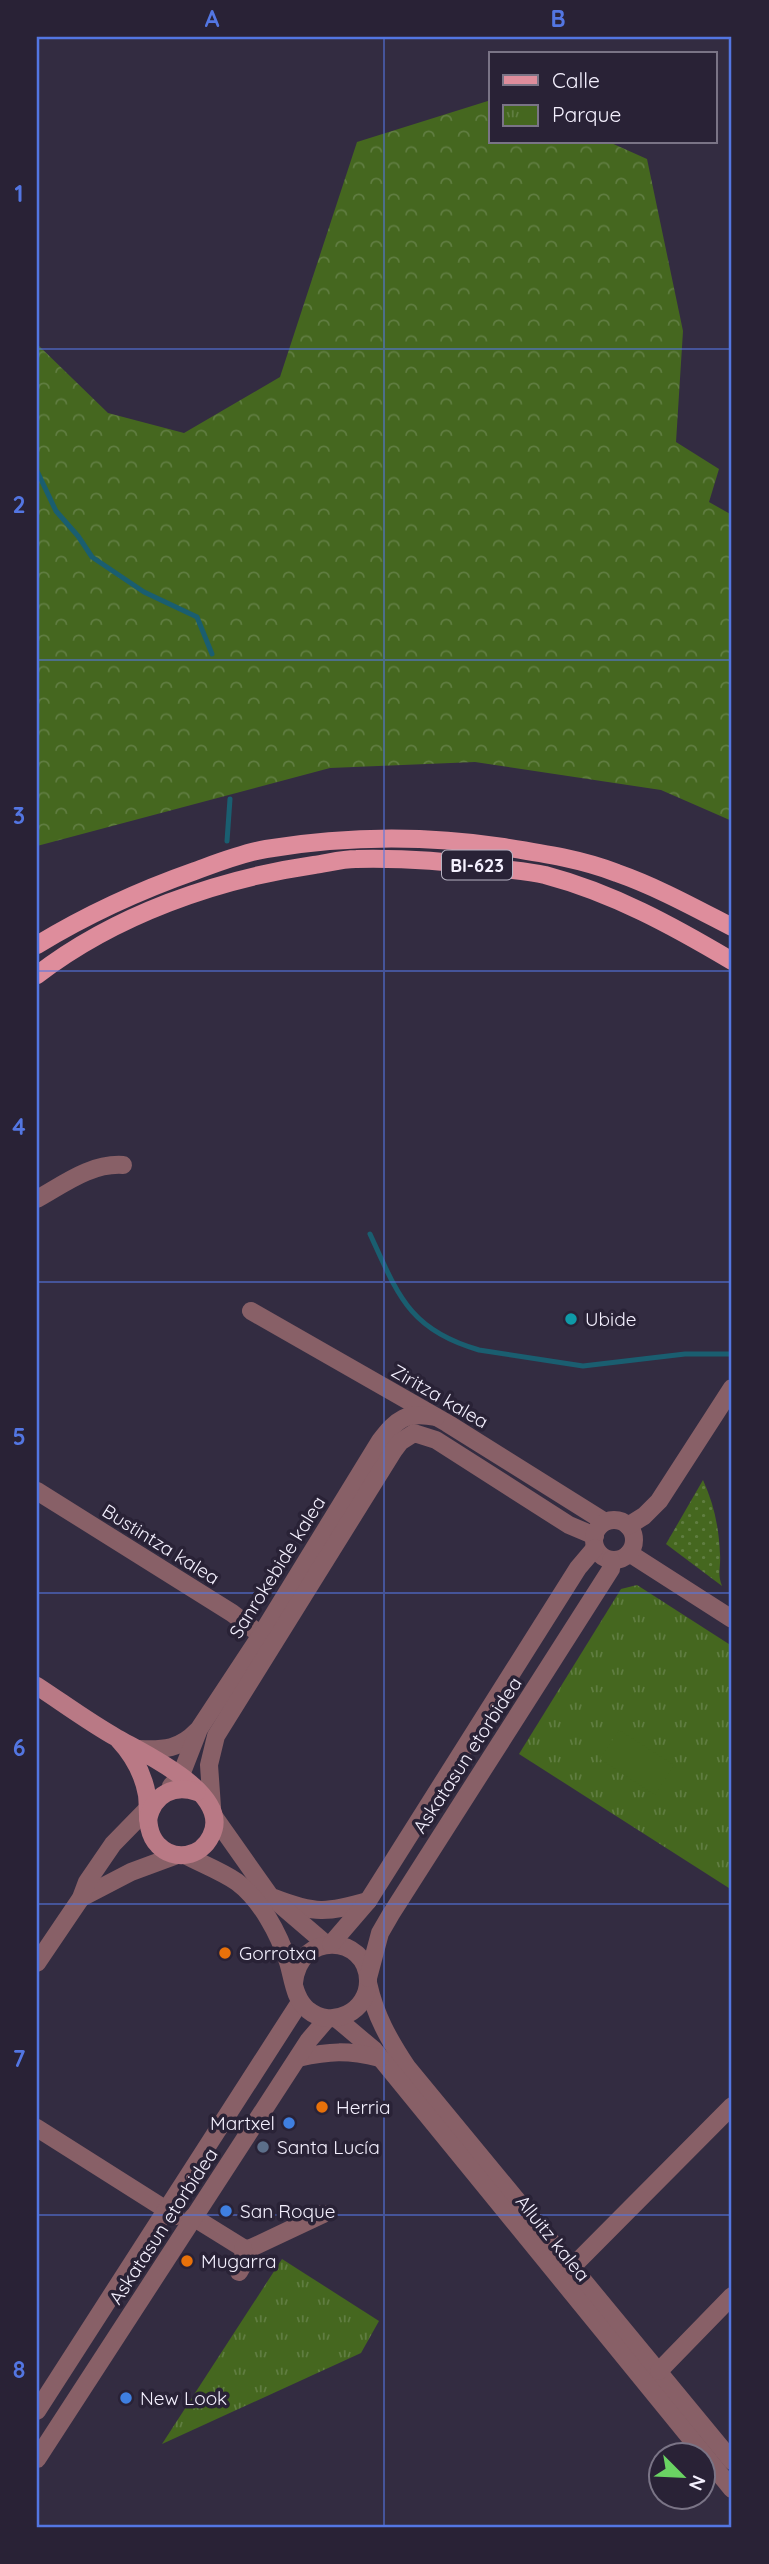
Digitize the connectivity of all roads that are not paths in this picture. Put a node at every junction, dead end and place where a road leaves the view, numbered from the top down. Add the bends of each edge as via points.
1 (732, 927) edge
2 (37, 945) edge
3 (732, 961) edge
4 (37, 975) edge
5 (123, 1165) dead end
6 (37, 1199) edge
7 (251, 1311) dead end
8 (732, 1388) edge
9 (436, 1416) junction
10 (37, 1492) edge
11 (628, 1526) junction
12 (598, 1535) junction
13 (629, 1553) junction
14 (611, 1560) junction
15 (732, 1619) edge
16 (261, 1636) junction
17 (37, 1686) edge
18 (199, 1729) junction
19 (118, 1739) junction
20 (140, 1749) junction
21 (181, 1775) junction
22 (197, 1792) junction
23 (154, 1805) junction
24 (213, 1813) junction
25 (181, 1855) junction
26 (270, 1896) junction
27 (81, 1898) junction
28 (368, 1901) junction
29 (328, 1944) junction
30 (37, 1963) edge
31 (368, 1981) junction
32 (294, 1983) junction
33 (300, 2002) junction
34 (332, 2019) junction
35 (380, 2057) junction
36 (298, 2058) junction
37 (732, 2106) edge
38 (37, 2128) edge
39 (167, 2210) junction
40 (323, 2214) dead end
41 (190, 2221) junction
42 (243, 2248) junction
43 (571, 2268) junction
44 (239, 2272) dead end
45 (732, 2296) edge
46 (659, 2371) junction
47 (37, 2411) edge
48 (37, 2459) edge
49 (732, 2461) edge
50 (732, 2489) edge

1 - 2 main road, BI-623 via 616,872 548,854 453,840 351,839 263,850 210,866 99,909
3 - 4 main road, BI-623 via 665,921 544,875 452,862 354,859 269,872 205,891 108,930
5 - 6 street via 87,1171
7 - 9 street, Ziritza kalea
8 - 11 street via 659,1501
9 - 12 street, Ziritza kalea
9 - 16 street, Sanrokebide kalea via 405,1416 393,1424
10 - 16 street, Bustintza kalea via 221,1606
11 - 12 street via 615,1520
11 - 13 street via 633,1536
12 - 14 street via 602,1556
12 - 24 street, Sanrokebide kalea via 569,1525 436,1440 414,1433 406,1437 216,1736 209,1765
12 - 28 street, Askatasun etorbidea
13 - 14 street
13 - 15 street
14 - 31 street, Askatasun etorbidea via 602,1584 380,1933
16 - 18 street, Sanrokebide kalea
17 - 19 main road
18 - 20 street via 171,1749
18 - 21 street, Sanrokebide kalea
19 - 20 main road
19 - 23 main road via 137,1763
20 - 21 main road
21 - 22 main road
21 - 23 street
22 - 23 main road via 180,1788
22 - 24 main road via 206,1798
23 - 25 main road via 153,1839 167,1852
23 - 27 street via 113,1844 86,1882
24 - 25 main road via 215,1829 204,1847
24 - 26 street
25 - 27 street via 131,1872
25 - 32 street via 248,1891 276,1934
26 - 28 street via 315,1912
26 - 29 street
27 - 30 street
28 - 29 street, Askatasun etorbidea
29 - 31 street via 342,1945 360,1958
29 - 32 street via 316,1947 299,1962
31 - 34 street via 361,2004
31 - 43 street, Alluitz kalea via 377,2016 393,2047
32 - 33 street
33 - 34 street via 315,2015
33 - 39 street, Askatasun etorbidea
34 - 35 street, Alluitz kalea via 362,2038
34 - 36 street, Askatasun etorbidea
35 - 36 street via 330,2051
35 - 50 street, Alluitz kalea
36 - 41 street, Askatasun etorbidea
37 - 43 street
38 - 39 street
39 - 41 street
39 - 47 street, Askatasun etorbidea
40 - 42 street
41 - 42 street
41 - 48 street, Askatasun etorbidea
42 - 44 street
43 - 46 street, Alluitz kalea
45 - 46 street
46 - 49 street, Alluitz kalea

